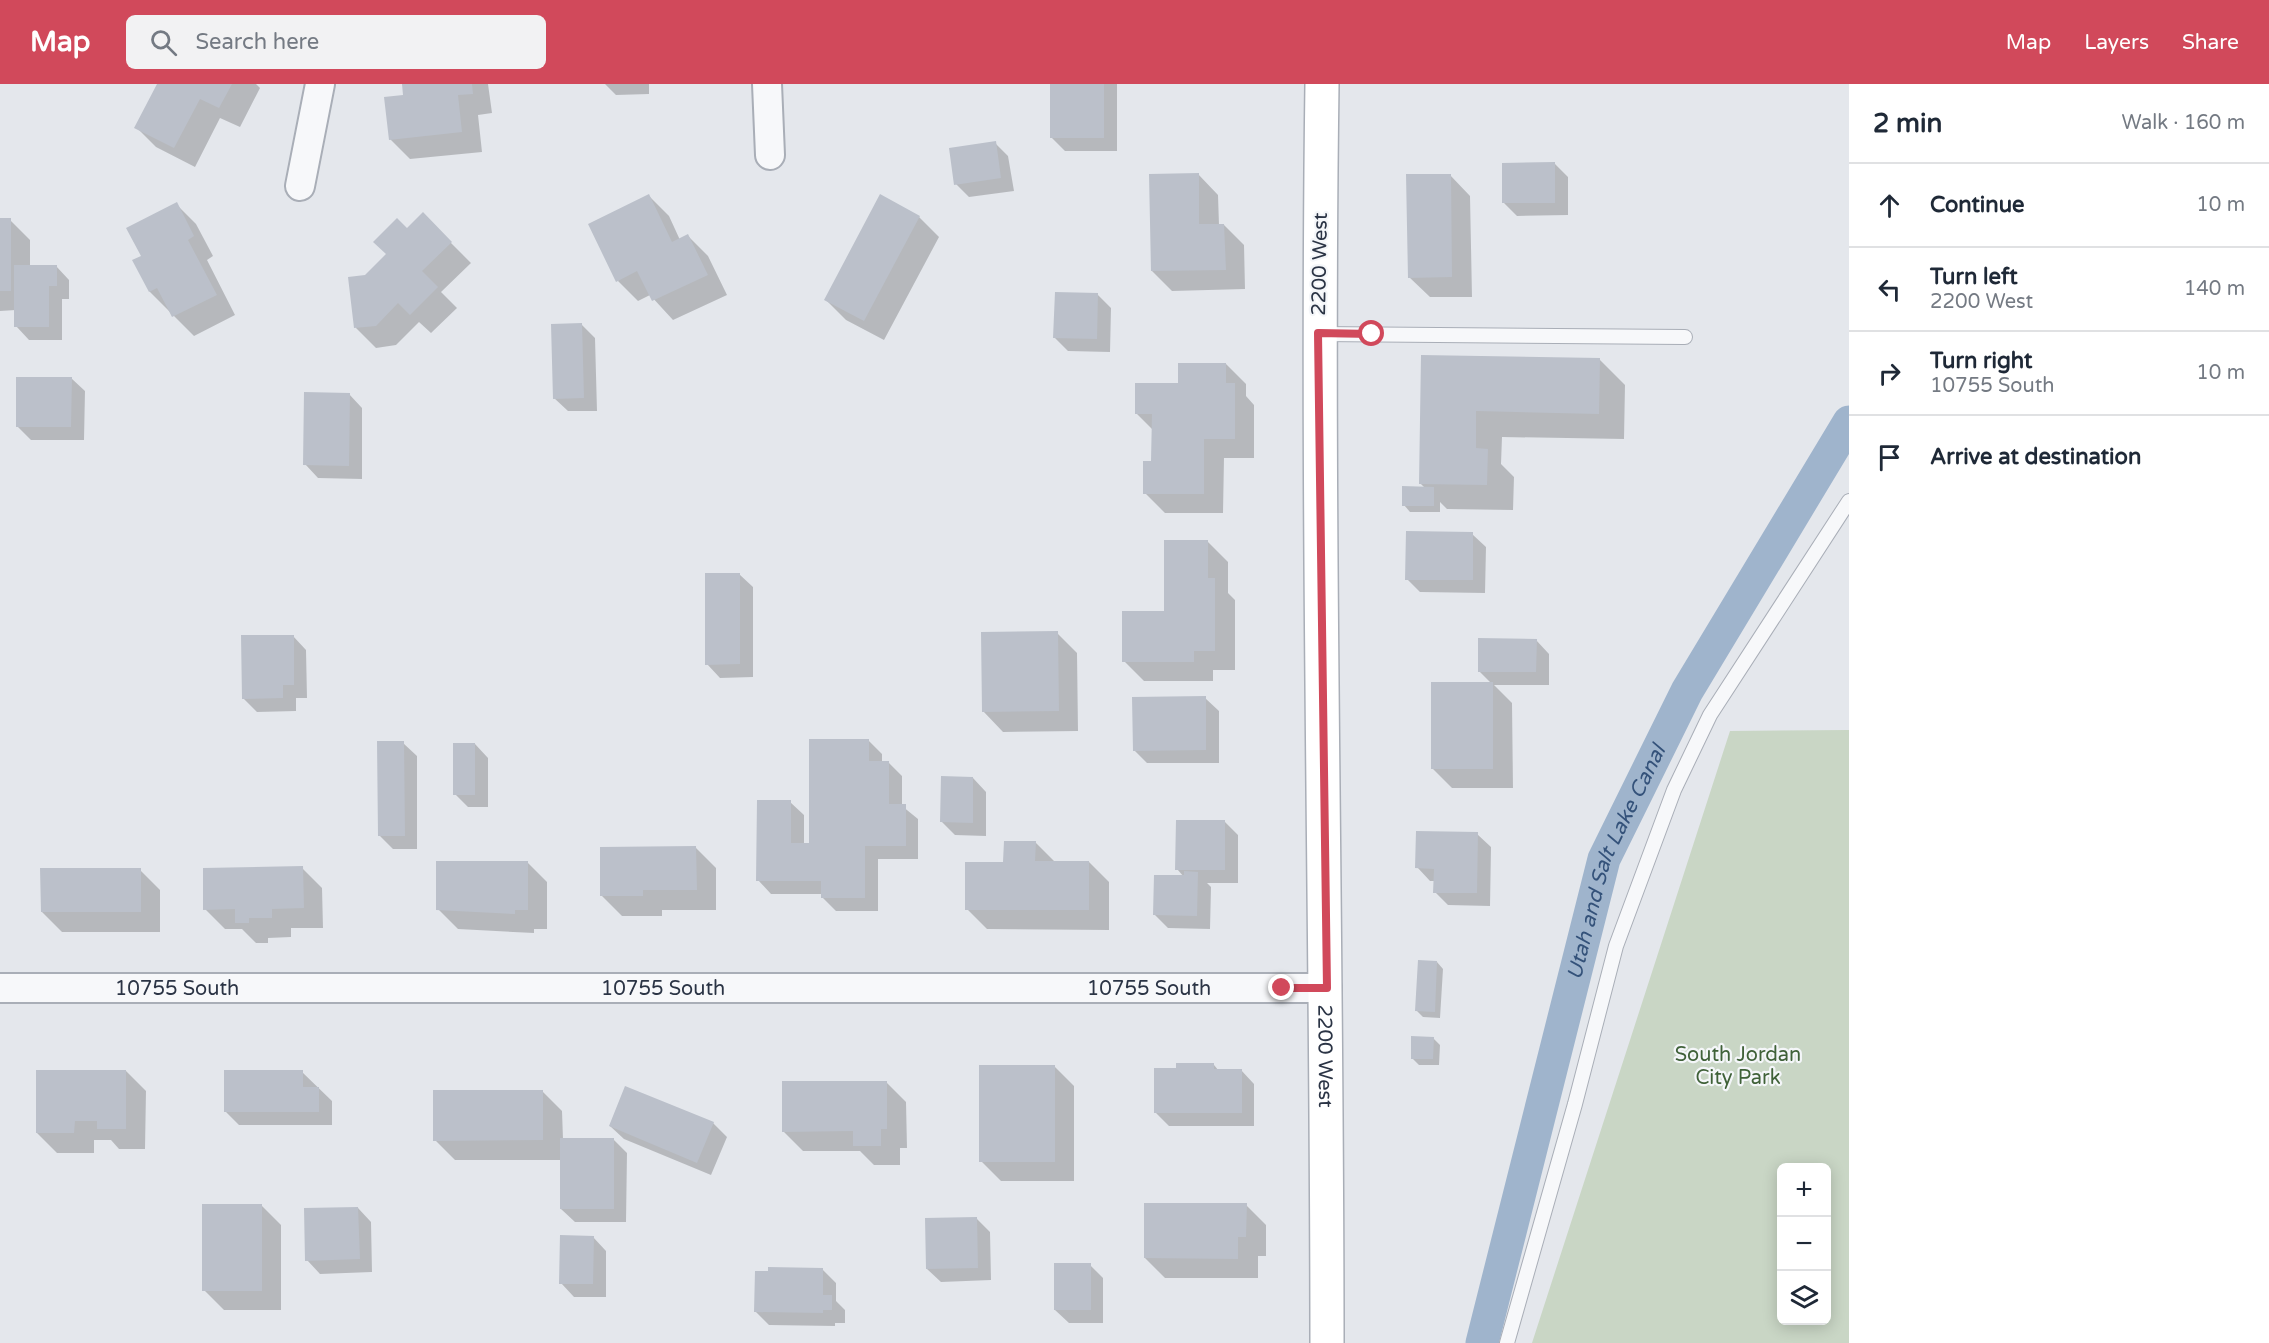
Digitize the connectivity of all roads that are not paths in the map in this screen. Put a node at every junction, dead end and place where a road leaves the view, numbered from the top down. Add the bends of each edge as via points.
1 (320, 84) edge
2 (767, 84) edge
3 (1322, 84) edge
4 (770, 156) dead end
5 (300, 186) dead end
6 (1318, 333) junction
7 (1685, 337) dead end
8 (1849, 501) edge
9 (0, 988) edge
10 (1327, 988) junction
11 (1327, 1343) edge
12 (1507, 1343) edge

1 - 5 street
2 - 4 street
3 - 6 street, 2200 West
6 - 7 lane
6 - 10 street, 2200 West
8 - 12 lane via 1710,715 1670,801 1616,945
9 - 10 street, 10755 South
10 - 11 street, 2200 West

